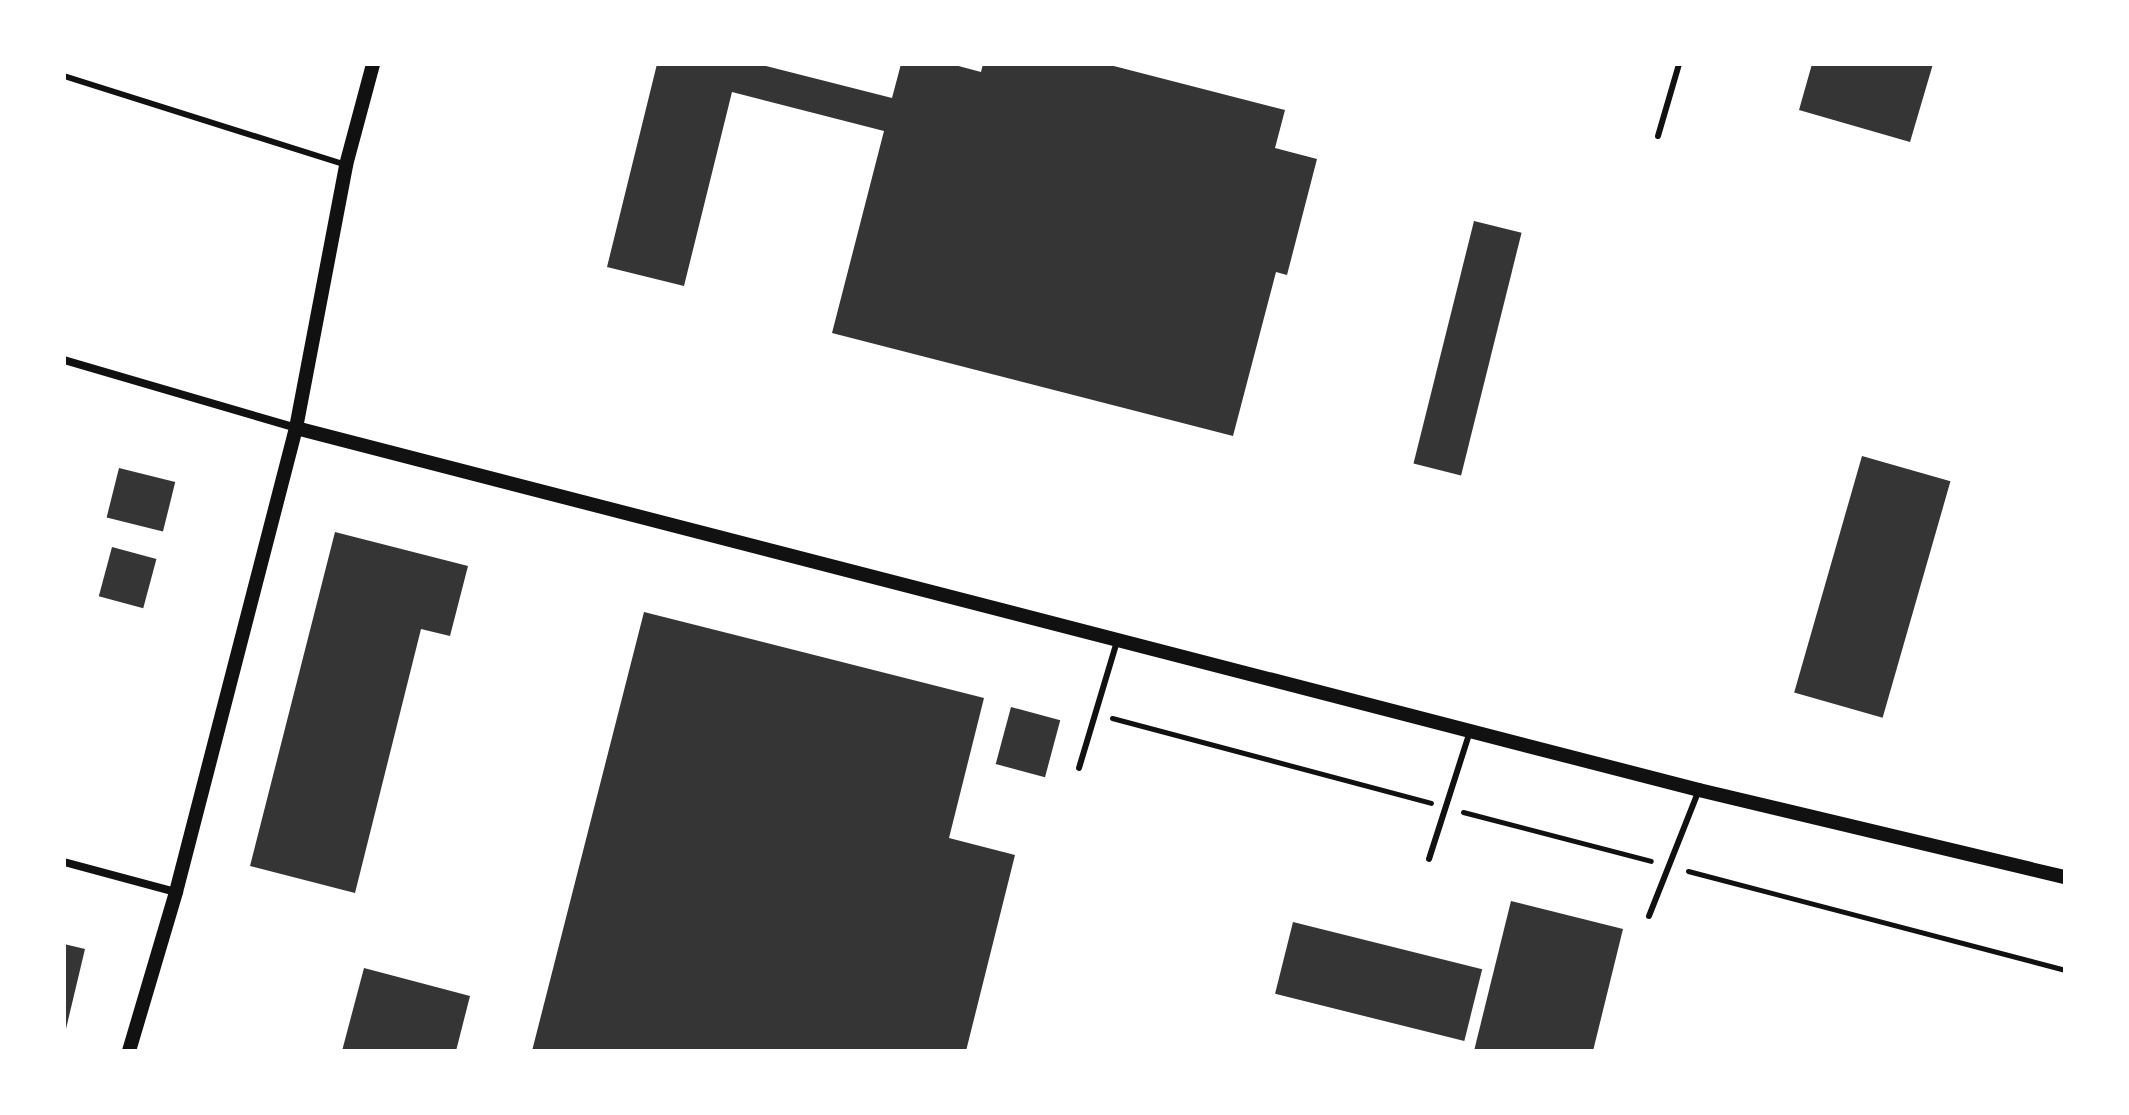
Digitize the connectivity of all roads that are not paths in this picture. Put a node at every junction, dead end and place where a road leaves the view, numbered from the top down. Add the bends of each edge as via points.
1 (373, 64) edge
2 (1679, 64) edge
3 (64, 76) edge
4 (1658, 136) dead end
5 (346, 165) junction
6 (64, 360) edge
7 (296, 428) junction
8 (1117, 641) junction
9 (1471, 728) junction
10 (1079, 768) dead end
11 (1699, 790) junction
12 (1429, 859) dead end
13 (64, 862) edge
14 (2065, 877) edge
15 (176, 892) junction
16 (1649, 916) dead end
17 (129, 1051) edge

1 - 5 street
2 - 4 lane
3 - 5 lane
5 - 7 street
6 - 7 street
7 - 8 street
7 - 15 street
8 - 9 street
8 - 10 lane via 1091,712
9 - 11 street
9 - 12 lane
11 - 14 street
11 - 16 lane
13 - 15 street
15 - 17 street

